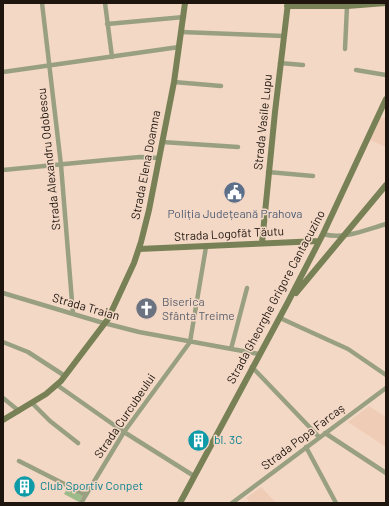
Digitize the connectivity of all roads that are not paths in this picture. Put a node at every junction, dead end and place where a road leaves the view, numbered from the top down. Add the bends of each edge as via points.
1 (42, 3) edge
2 (105, 3) edge
3 (185, 3) edge
4 (386, 3) edge
5 (288, 5) edge
6 (347, 6) junction
7 (184, 17) junction
8 (108, 24) junction
9 (182, 32) junction
10 (284, 36) junction
11 (179, 47) junction
12 (345, 49) dead end
13 (112, 57) junction
14 (280, 63) junction
15 (303, 65) dead end
16 (49, 66) junction
17 (356, 70) dead end
18 (3, 72) edge
19 (386, 75) edge
20 (174, 82) junction
21 (221, 86) dead end
22 (386, 99) edge
23 (162, 142) junction
24 (238, 147) dead end
25 (159, 158) junction
26 (61, 165) junction
27 (3, 170) edge
28 (268, 172) junction
29 (313, 176) dead end
30 (386, 185) edge
31 (386, 224) edge
32 (323, 234) junction
33 (343, 236) junction
34 (319, 242) junction
35 (262, 243) junction
36 (206, 247) junction
37 (139, 249) junction
38 (247, 288) dead end
39 (3, 293) edge
40 (288, 302) junction
41 (73, 314) junction
42 (280, 318) junction
43 (105, 324) junction
44 (3, 342) edge
45 (190, 342) junction
46 (231, 349) junction
47 (259, 354) junction
48 (252, 367) junction
49 (386, 375) edge
50 (65, 376) junction
51 (57, 385) junction
52 (386, 388) edge
53 (3, 398) edge
54 (32, 403) junction
55 (19, 411) junction
56 (3, 420) edge
57 (124, 432) junction
58 (325, 433) junction
59 (319, 437) junction
60 (78, 443) dead end
61 (306, 447) junction
62 (20, 461) dead end
63 (386, 473) edge
64 (194, 476) junction
65 (86, 494) junction
66 (81, 503) edge
67 (180, 503) edge
68 (232, 503) edge
69 (336, 503) edge

1 - 16 street, Strada Alexandru Odobescu
2 - 8 street
3 - 7 street, Strada Elena Doamna
4 - 6 street
5 - 6 street
5 - 10 street, Strada Vasile Lupu
6 - 12 street
7 - 8 street
7 - 9 street, Strada Elena Doamna
8 - 13 street
9 - 10 street
9 - 11 street, Strada Elena Doamna
10 - 14 street, Strada Vasile Lupu
11 - 13 street
11 - 20 street, Strada Elena Doamna
13 - 16 street
14 - 15 street
14 - 28 street, Strada Vasile Lupu
16 - 18 street
16 - 26 street, Strada Alexandru Odobescu
17 - 19 street
20 - 21 street
20 - 23 street, Strada Elena Doamna
22 - 32 street, Strada Gheorghe Grigore Cantacuzino
23 - 24 street
23 - 25 street, Strada Elena Doamna
25 - 26 street
25 - 37 street, Strada Elena Doamna
26 - 27 street
26 - 41 street, Strada Alexandru Odobescu
28 - 29 street
28 - 35 street, Strada Vasile Lupu
30 - 33 street
31 - 33 street
32 - 33 street
32 - 34 street, Strada Gheorghe Grigore Cantacuzino
33 - 40 street
34 - 35 street, Strada Logofăt Tăutu
34 - 40 street, Strada Gheorghe Grigore Cantacuzino
35 - 36 street, Strada Logofăt Tăutu
36 - 37 street, Strada Logofăt Tăutu
36 - 45 street
37 - 43 street, Strada Elena Doamna
38 - 46 street
39 - 41 street, Strada Traian
40 - 42 street, Strada Gheorghe Grigore Cantacuzino
41 - 43 street, Strada Traian
42 - 47 street, Strada Gheorghe Grigore Cantacuzino
42 - 49 street via 348,349
43 - 45 street, Strada Traian
43 - 50 street, Strada Elena Doamna
44 - 50 street via 28,352
45 - 46 street, Strada Traian
45 - 57 street, Strada Curcubeului
46 - 47 street, Strada Traian
47 - 48 street, Strada Gheorghe Grigore Cantacuzino
48 - 59 street
48 - 64 street, Strada Gheorghe Grigore Cantacuzino
50 - 51 street, Strada Elena Doamna
51 - 54 street, Strada Elena Doamna
51 - 57 street
52 - 58 street, Strada Popa Farcaș
53 - 55 street
54 - 55 street, Strada Elena Doamna
54 - 60 street
55 - 56 street, Strada Elena Doamna
57 - 64 street
57 - 65 street, Strada Curcubeului
58 - 59 street, Strada Popa Farcaș
58 - 63 street
59 - 61 street, Strada Popa Farcaș
61 - 68 street, Strada Popa Farcaș
61 - 69 street
62 - 65 street
64 - 67 street, Strada Gheorghe Grigore Cantacuzino
65 - 66 street, Strada Curcubeului

